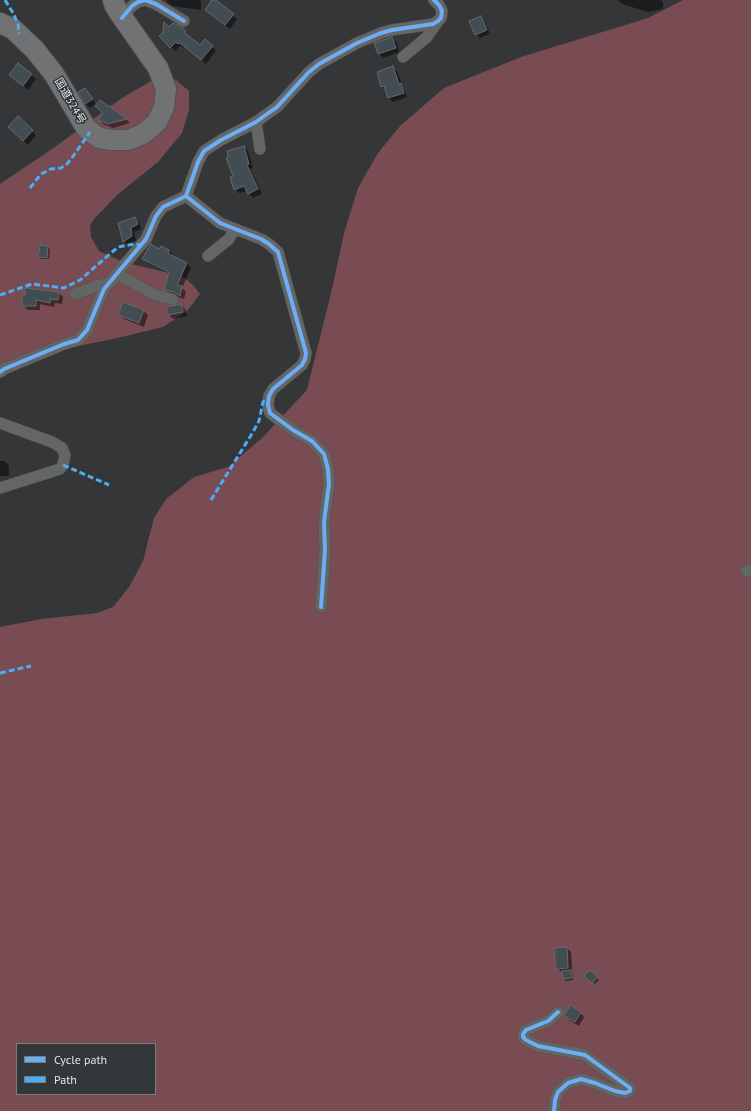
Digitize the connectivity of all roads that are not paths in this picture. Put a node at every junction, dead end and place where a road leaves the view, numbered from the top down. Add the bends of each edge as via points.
1 (114, 0) edge
2 (434, 0) edge
3 (122, 18) junction
4 (184, 21) dead end
5 (438, 22) junction
6 (0, 23) edge
7 (404, 57) dead end
8 (256, 122) junction
9 (260, 149) dead end
10 (186, 196) junction
11 (235, 229) junction
12 (208, 256) dead end
13 (117, 274) junction
14 (106, 286) junction
15 (75, 294) dead end
16 (172, 299) dead end
17 (0, 372) edge
18 (0, 423) edge
19 (0, 488) edge
20 (321, 607) dead end
21 (558, 1012) dead end
22 (554, 1111) edge

1 - 3 highway, 国道324号
2 - 5 street via 442,11
3 - 4 street via 132,6 145,0
3 - 6 highway, 国道324号 via 158,68 166,89 164,107 157,122 143,134 121,141 99,138 86,128 54,74 35,50 13,29
5 - 7 street via 427,37
5 - 8 street via 392,30 357,43 319,64 277,107
8 - 9 street
8 - 10 street via 204,152
10 - 11 street via 220,223
10 - 13 street via 163,207 156,216 146,240
11 - 12 street
11 - 20 street via 261,239 278,252 306,353 302,365 274,389 269,396 268,405 270,413 312,441 324,454 328,469
13 - 14 street
13 - 16 street via 155,294
14 - 15 street via 102,284
14 - 17 street via 87,330 78,340
18 - 19 street via 52,442 62,448 65,455 60,469
21 - 22 street via 548,1021 526,1030 523,1037 538,1046 585,1054 630,1088 630,1091 614,1091 581,1080 568,1083 558,1092

